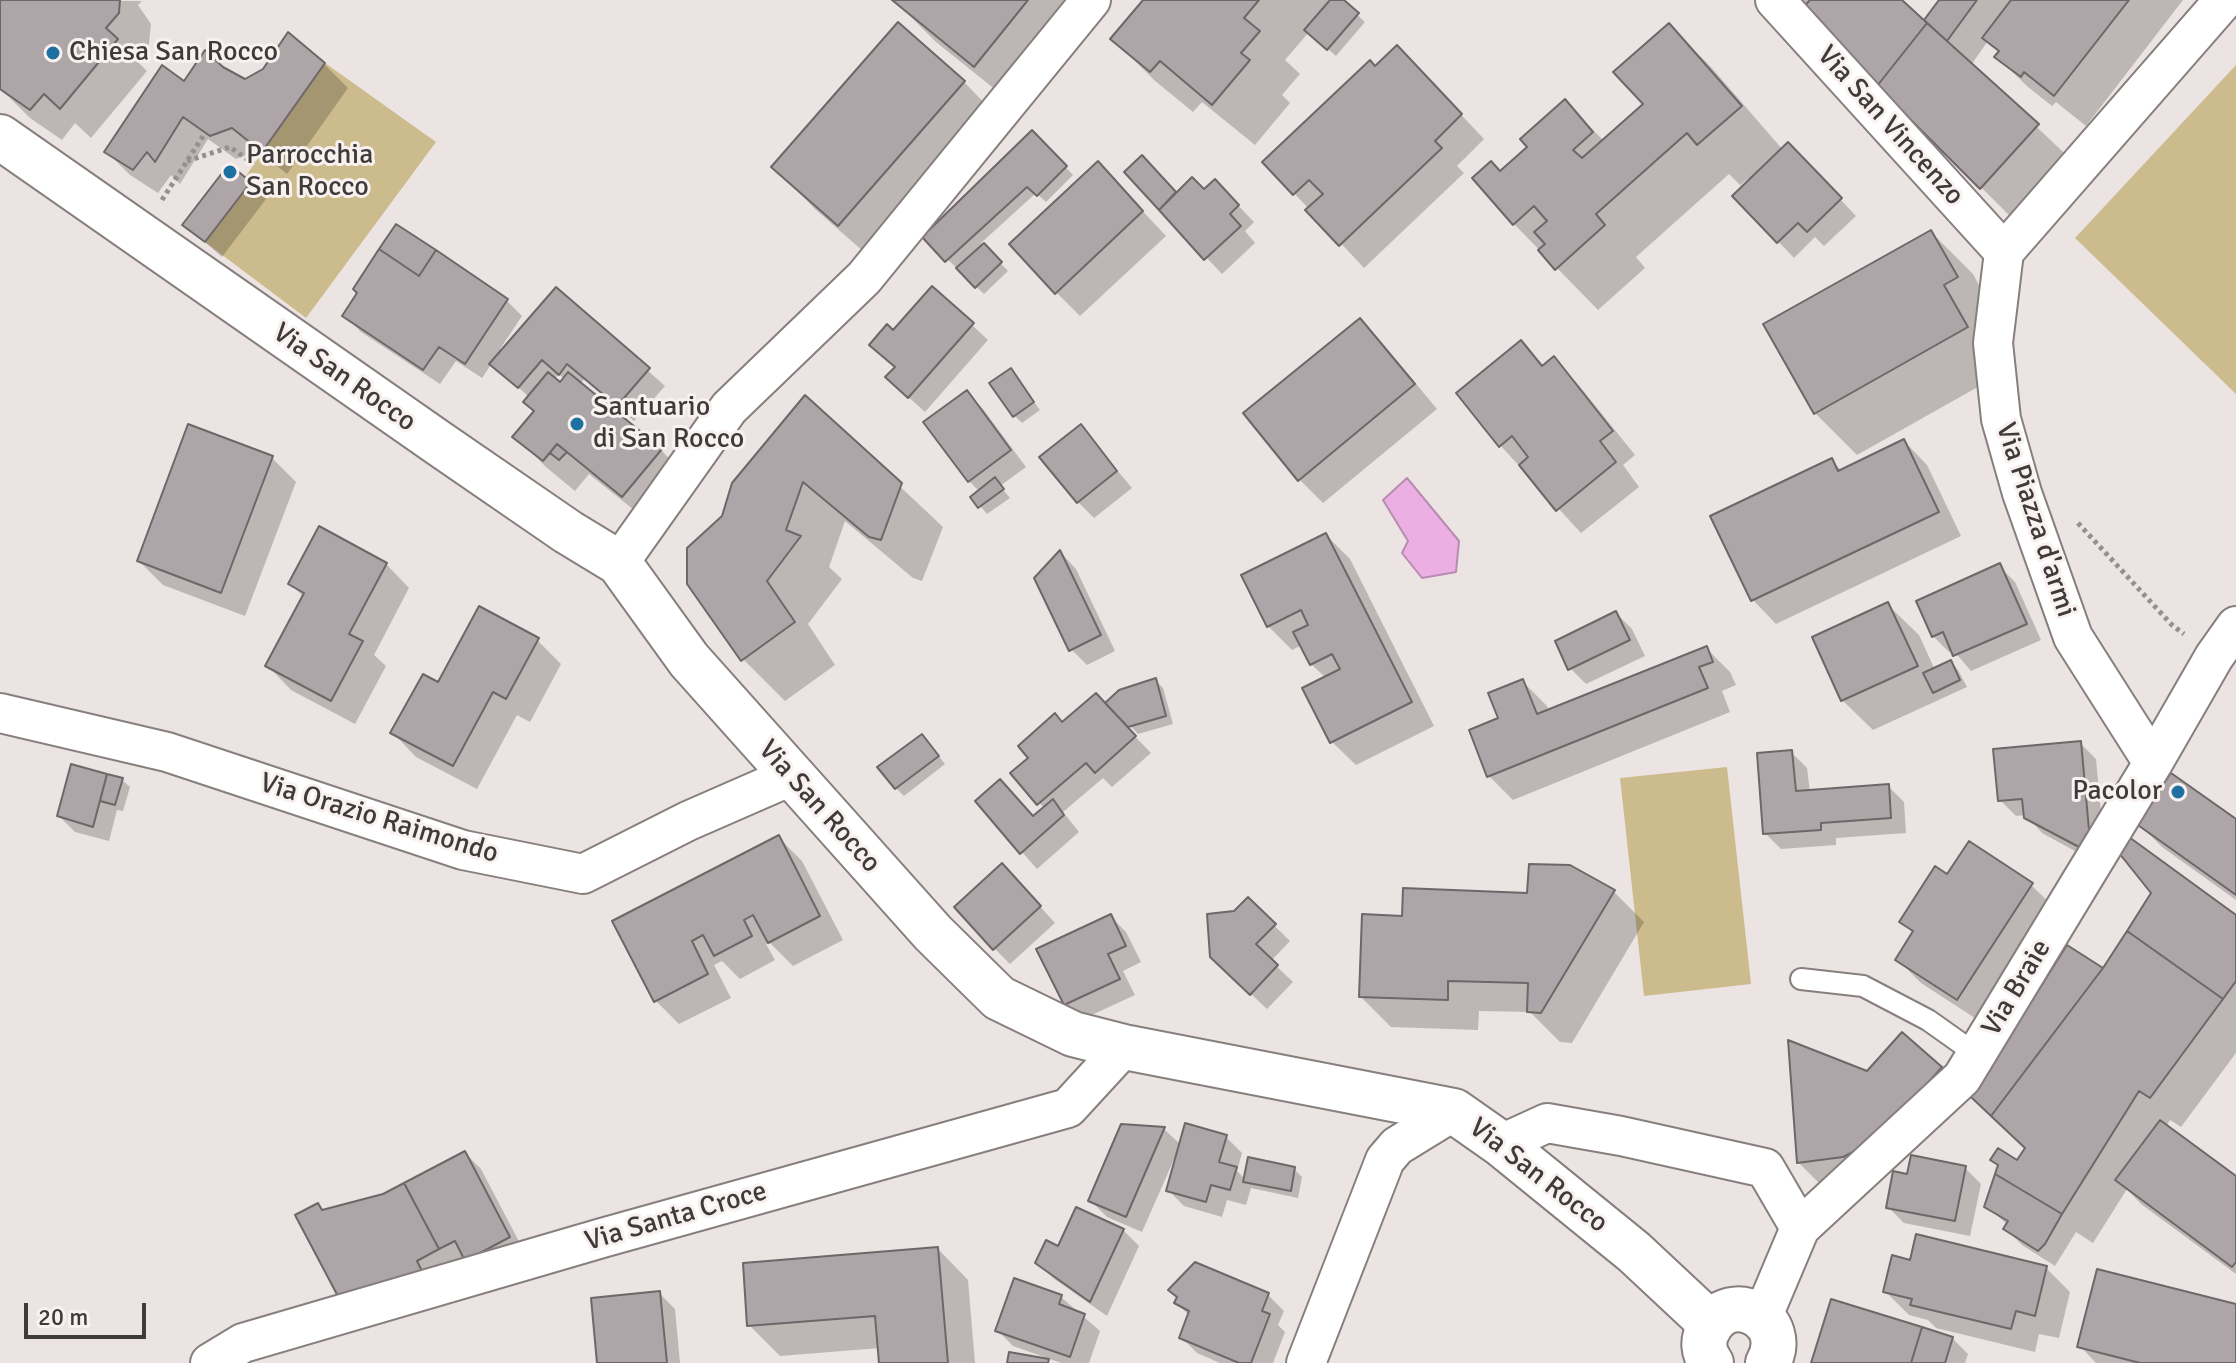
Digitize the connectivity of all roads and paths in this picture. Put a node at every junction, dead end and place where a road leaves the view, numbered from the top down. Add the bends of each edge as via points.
1 (1091, 0) edge
2 (1775, 0) edge
3 (2224, 0) edge
4 (205, 133) dead end
5 (0, 137) edge
6 (187, 161) junction
7 (254, 164) dead end
8 (139, 234) junction
9 (2004, 252) junction
10 (2071, 516) dead end
11 (619, 563) junction
12 (2172, 625) dead end
13 (2236, 626) edge
14 (0, 713) edge
15 (2153, 763) junction
16 (791, 776) junction
17 (1801, 979) dead end
18 (1124, 1047) junction
19 (1976, 1054) junction
20 (1454, 1111) junction
21 (1501, 1144) junction
22 (1800, 1228) junction
23 (1762, 1318) junction
24 (1711, 1343) edge
25 (210, 1363) edge
26 (1306, 1363) edge
27 (1768, 1363) edge

1 - 11 street via 864,278 729,408
2 - 9 street, Via San Vincenzo
3 - 9 street
4 - 6 path
5 - 8 street, Via San Rocco
6 - 7 path via 230,147
6 - 8 path
8 - 11 street, Via San Rocco
9 - 15 street, Via Piazza d'armi via 1993,343 2001,419 2022,493 2073,637
10 - 12 path
11 - 16 street, Via San Rocco via 689,660
13 - 15 street, Via Braie
14 - 16 street, Via Orazio Raimondo via 167,752 463,850 583,874
15 - 19 street, Via Braie
16 - 18 street, Via San Rocco via 999,998 1073,1034
17 - 19 lane via 1863,986 1928,1020
18 - 20 street, Via San Rocco
18 - 25 street, Via Santa Croce via 1068,1108 243,1343
19 - 22 street, Via Braie via 1962,1078
20 - 21 street, Via San Rocco
20 - 26 street via 1397,1146 1385,1160
21 - 22 street via 1547,1123 1765,1168
21 - 24 street, Via San Rocco via 1634,1252
22 - 23 street, Via Braie
23 - 24 street via 1751,1311 1724,1312
23 - 27 street via 1774,1341

